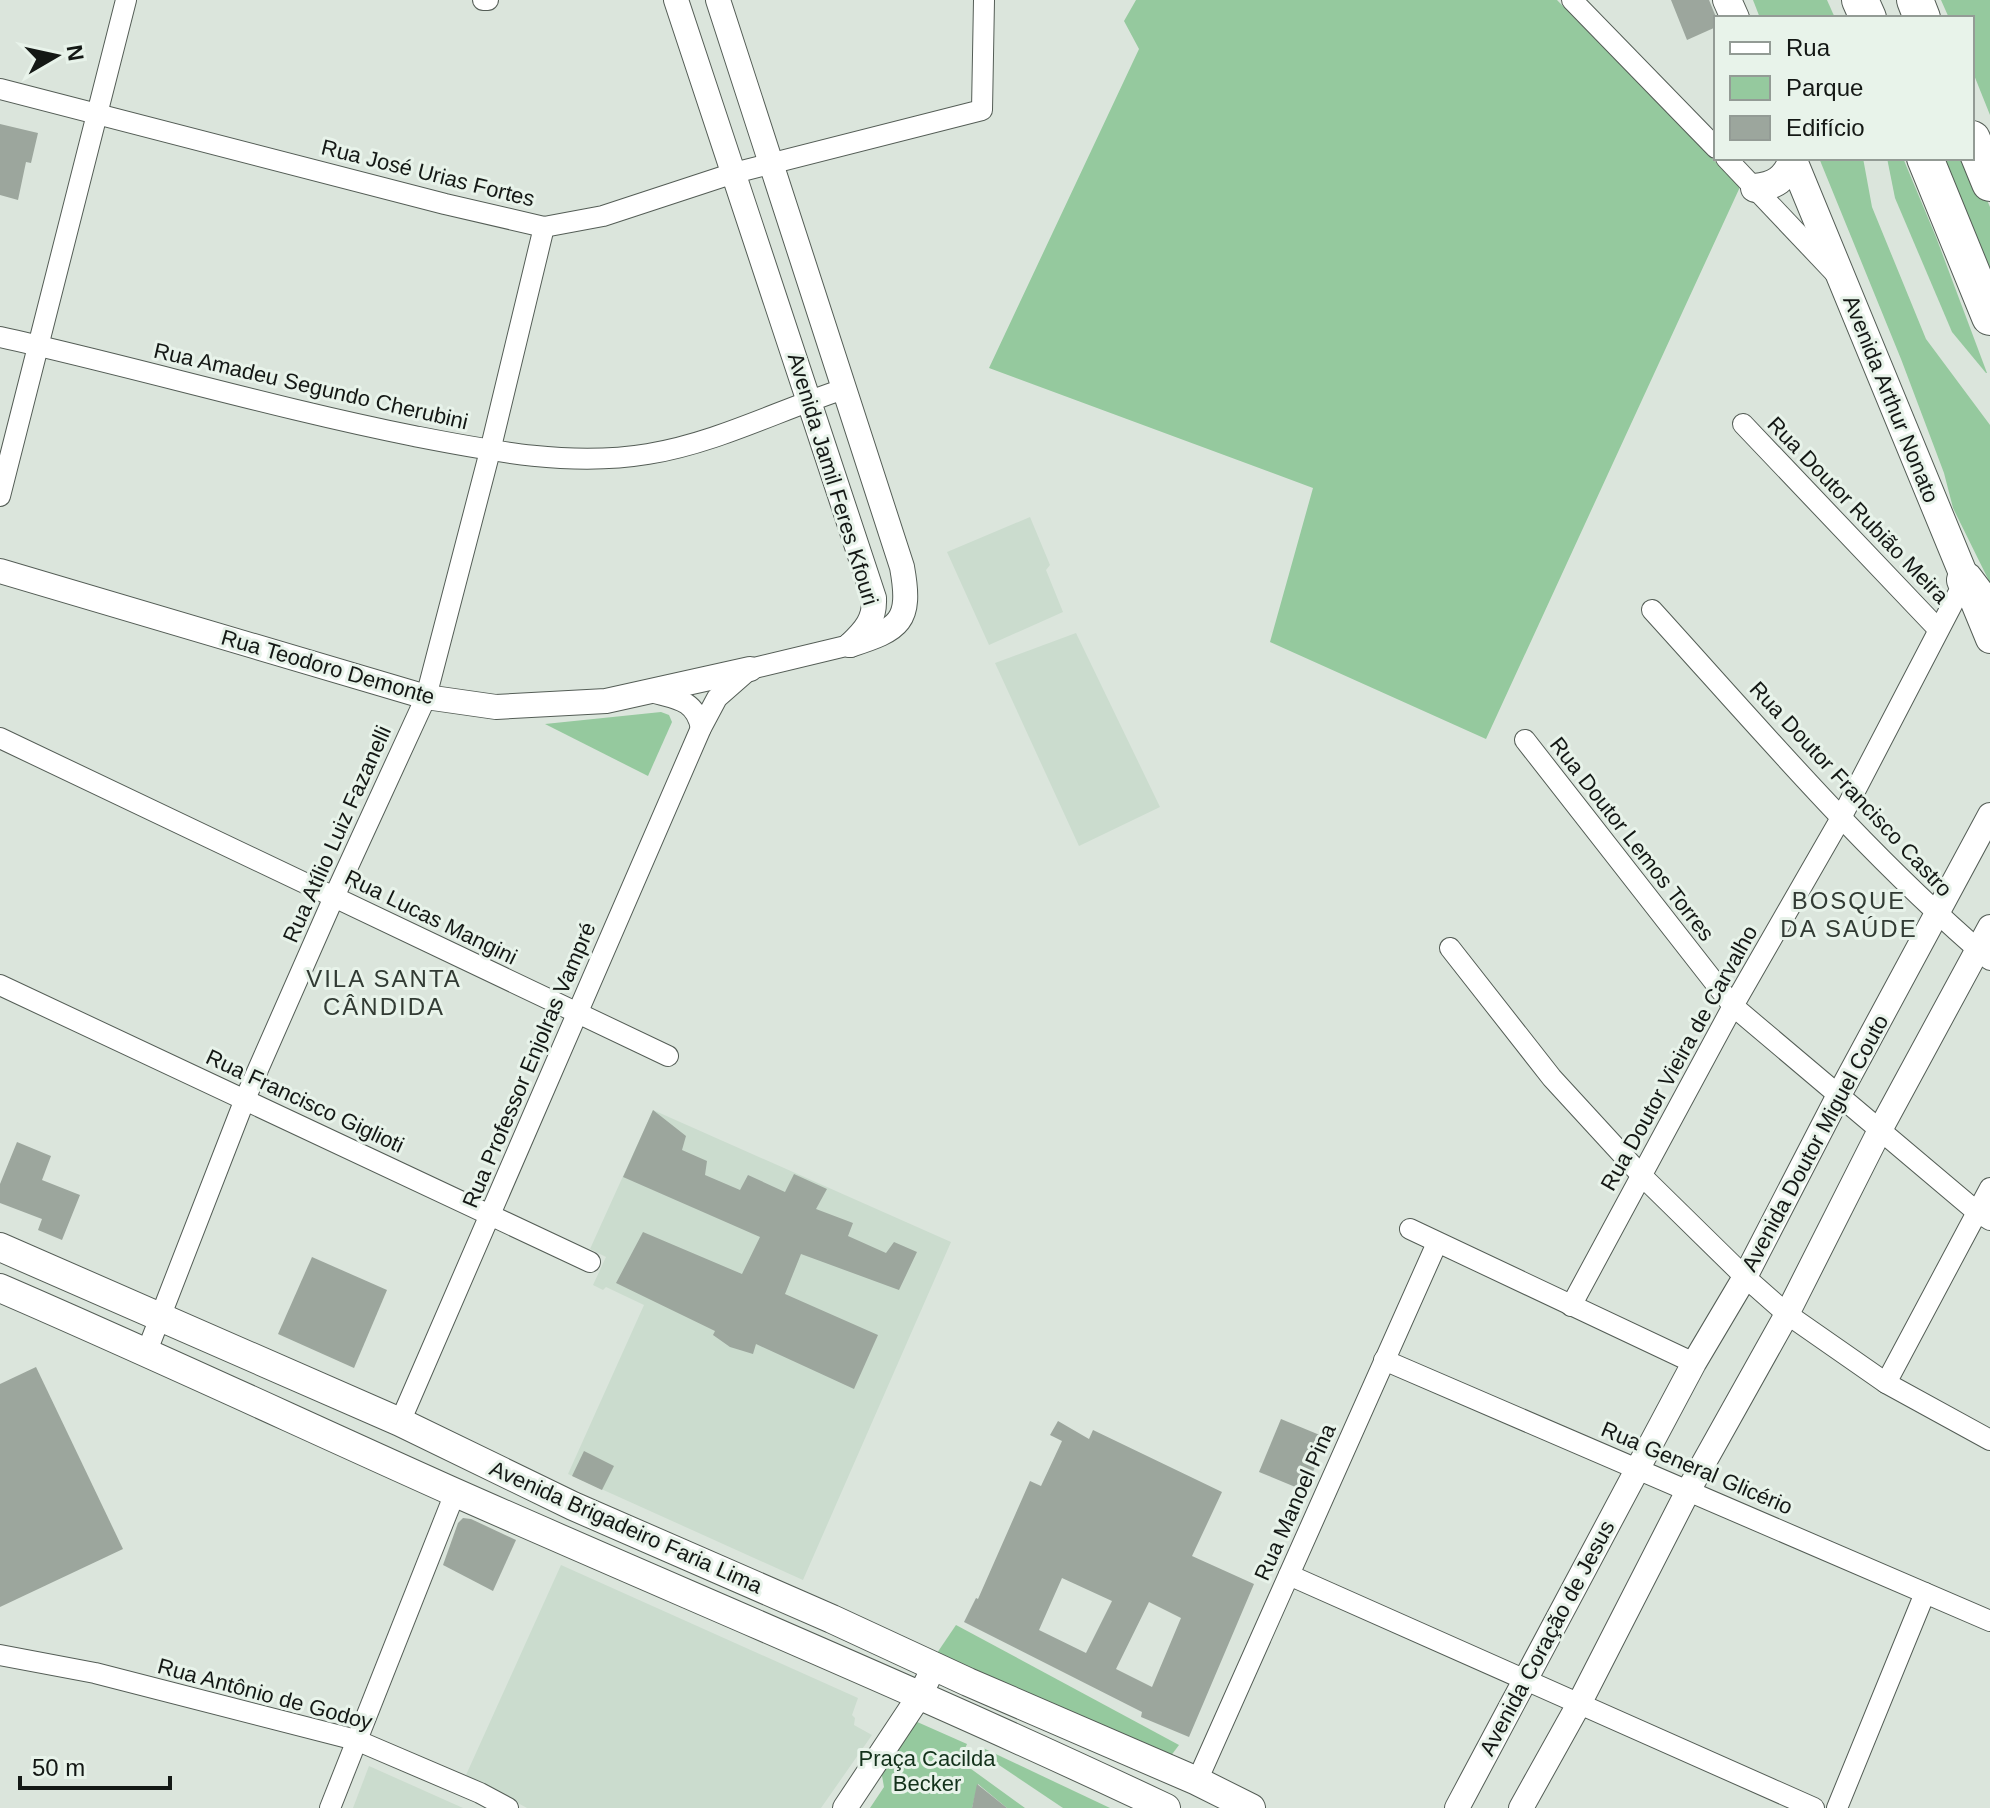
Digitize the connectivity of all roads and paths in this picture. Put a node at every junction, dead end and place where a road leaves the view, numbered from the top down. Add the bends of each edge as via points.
1 (126, 0) edge
2 (676, 0) edge
3 (718, 0) edge
4 (984, 0) edge
5 (1572, 0) edge
6 (0, 89) edge
7 (98, 112) junction
8 (1974, 144) edge
9 (1714, 146) edge
10 (1728, 160) edge
11 (1792, 160) edge
12 (1792, 160) edge
13 (1926, 160) edge
14 (771, 163) junction
15 (734, 173) junction
16 (1990, 183) edge
17 (1755, 188) junction
18 (544, 227) junction
19 (1842, 280) junction
20 (1990, 317) edge
21 (0, 337) edge
22 (38, 346) junction
23 (844, 389) junction
24 (809, 400) junction
25 (1743, 424) dead end
26 (490, 451) junction
27 (0, 496) edge
28 (0, 571) edge
29 (1965, 580) junction
30 (1652, 610) dead end
31 (1990, 613) edge
32 (1938, 629) junction
33 (1990, 639) edge
34 (850, 645) junction
35 (750, 669) junction
36 (651, 692) junction
37 (426, 697) junction
38 (701, 728) junction
39 (0, 738) edge
40 (1525, 740) dead end
41 (1990, 815) edge
42 (1841, 818) junction
43 (334, 897) junction
44 (1936, 914) junction
45 (1990, 927) edge
46 (1450, 948) dead end
47 (1984, 954) edge
48 (0, 985) edge
49 (1733, 1006) junction
50 (577, 1014) junction
51 (668, 1056) dead end
52 (1839, 1095) junction
53 (245, 1099) junction
54 (1880, 1130) junction
55 (1642, 1176) junction
56 (1990, 1188) edge
57 (491, 1213) junction
58 (1983, 1216) edge
59 (1410, 1229) dead end
60 (1437, 1243) junction
61 (0, 1247) edge
62 (590, 1262) dead end
63 (1745, 1277) junction
64 (0, 1288) edge
65 (1571, 1306) junction
66 (1787, 1314) junction
67 (160, 1315) junction
68 (147, 1351) junction
69 (1384, 1360) junction
70 (1694, 1363) junction
71 (1886, 1383) junction
72 (400, 1422) junction
73 (1990, 1440) edge
74 (384, 1459) junction
75 (1638, 1469) junction
76 (1688, 1491) junction
77 (455, 1493) junction
78 (1289, 1575) junction
79 (1925, 1593) junction
80 (1990, 1621) edge
81 (0, 1655) edge
82 (934, 1667) junction
83 (1524, 1679) junction
84 (920, 1695) junction
85 (1579, 1704) junction
86 (356, 1740) junction
87 (1197, 1781) junction
88 (1247, 1807) edge
89 (330, 1808) edge
90 (508, 1808) edge
91 (845, 1808) edge
92 (1166, 1808) edge
93 (1457, 1808) edge
94 (1521, 1808) edge
95 (1814, 1808) edge
96 (1837, 1808) edge

1 - 7 street
2 - 15 street, Avenida Jamil Feres Kfouri
3 - 14 street, Avenida Jamil Feres Kfouri
4 - 14 street, Rua José Urias Fortes via 982,110
5 - 9 street
6 - 7 street, Rua José Urias Fortes
7 - 18 street, Rua José Urias Fortes
7 - 22 street
8 - 16 highway
10 - 17 street
11 - 17 main road via 1779,181
12 - 19 main road, Avenida Arthur Nonato
13 - 20 highway
14 - 15 street, Rua José Urias Fortes
14 - 23 street, Avenida Jamil Feres Kfouri
15 - 18 street, Rua José Urias Fortes via 603,216
15 - 24 street, Avenida Jamil Feres Kfouri
17 - 19 street
18 - 26 street, Rua Atílio Luiz Fazanelli
19 - 29 main road, Avenida Arthur Nonato
21 - 22 street, Rua Amadeu Segundo Cherubini
22 - 26 street, Rua Amadeu Segundo Cherubini via 330,419
22 - 27 street
23 - 24 street, Rua Amadeu Segundo Cherubini
23 - 34 street, Avenida Jamil Feres Kfouri via 906,589 904,614 896,625
24 - 26 street, Rua Amadeu Segundo Cherubini via 703,441 649,454 590,461
24 - 34 street, Avenida Jamil Feres Kfouri via 874,598 875,615
25 - 32 street, Rua Doutor Rubião Meira
26 - 37 street, Rua Atílio Luiz Fazanelli
28 - 37 street, Rua Teodoro Demonte
29 - 31 highway
29 - 32 street, Rua Doutor Vieira de Carvalho
29 - 33 main road, Avenida Arthur Nonato
30 - 42 street, Rua Doutor Francisco Castro
32 - 42 street, Rua Doutor Vieira de Carvalho
34 - 35 street, Rua Teodoro Demonte
35 - 36 street, Rua Teodoro Demonte
35 - 38 street, Rua Professor Enjolras Vampré via 717,698
36 - 37 street, Rua Teodoro Demonte via 606,701 496,707
36 - 38 street via 686,702 698,713
37 - 43 street, Rua Atílio Luiz Fazanelli
38 - 50 street, Rua Professor Enjolras Vampré
39 - 43 street, Rua Lucas Mangini
40 - 49 street, Rua Doutor Lemos Torres
41 - 44 street, Avenida Doutor Miguel Couto
42 - 44 street, Rua Doutor Francisco Castro
42 - 49 street, Rua Doutor Vieira de Carvalho
43 - 50 street, Rua Lucas Mangini
43 - 53 street, Rua Atílio Luiz Fazanelli
44 - 47 street, Rua Doutor Francisco Castro
44 - 52 street, Avenida Doutor Miguel Couto
45 - 47 street
46 - 55 street via 1552,1078
47 - 54 street
48 - 53 street, Rua Francisco Giglioti
49 - 52 street, Rua Doutor Lemos Torres
49 - 55 street, Rua Doutor Vieira de Carvalho
50 - 51 street, Rua Lucas Mangini
50 - 57 street, Rua Professor Enjolras Vampré
52 - 54 street, Rua Doutor Lemos Torres
52 - 63 street, Avenida Doutor Miguel Couto
53 - 57 street, Rua Francisco Giglioti
53 - 67 street, Rua Atílio Luiz Fazanelli
54 - 58 street, Rua Doutor Lemos Torres
54 - 66 street
55 - 63 street
55 - 65 street, Rua Doutor Vieira de Carvalho
56 - 58 street
57 - 62 street, Rua Francisco Giglioti
57 - 72 street, Rua Professor Enjolras Vampré
58 - 71 street
59 - 60 street
60 - 65 street
60 - 69 street, Rua Manoel Pina
61 - 67 main road, Avenida Brigadeiro Faria Lima
63 - 66 street
63 - 70 street, Avenida Doutor Miguel Couto
64 - 68 main road, Avenida Brigadeiro Faria Lima
65 - 70 street
66 - 71 street
66 - 76 street
67 - 68 street, Rua Atílio Luiz Fazanelli
67 - 72 main road, Avenida Brigadeiro Faria Lima
68 - 74 main road, Avenida Brigadeiro Faria Lima
69 - 75 street, Rua General Glicério
69 - 78 street, Rua Manoel Pina
70 - 75 street, Avenida Doutor Miguel Couto
71 - 73 street
72 - 74 main road
72 - 82 main road, Avenida Brigadeiro Faria Lima via 573,1506
74 - 77 main road, Avenida Brigadeiro Faria Lima
75 - 76 street, Rua General Glicério
75 - 83 street, Avenida Coração de Jesus
76 - 79 street, Rua General Glicério
76 - 85 street
77 - 84 main road, Avenida Brigadeiro Faria Lima
77 - 86 street
78 - 83 street
78 - 87 street, Rua Manoel Pina
79 - 80 street, Rua General Glicério
79 - 96 street
81 - 86 street, Rua Antônio de Godoy via 95,1673
82 - 84 street
82 - 87 main road, Avenida Brigadeiro Faria Lima
83 - 85 street
83 - 93 street, Avenida Coração de Jesus
84 - 91 street
84 - 92 main road, Avenida Brigadeiro Faria Lima
85 - 94 street
85 - 95 street
86 - 89 street
86 - 90 street, Rua Antônio de Godoy
87 - 88 main road, Avenida Brigadeiro Faria Lima

